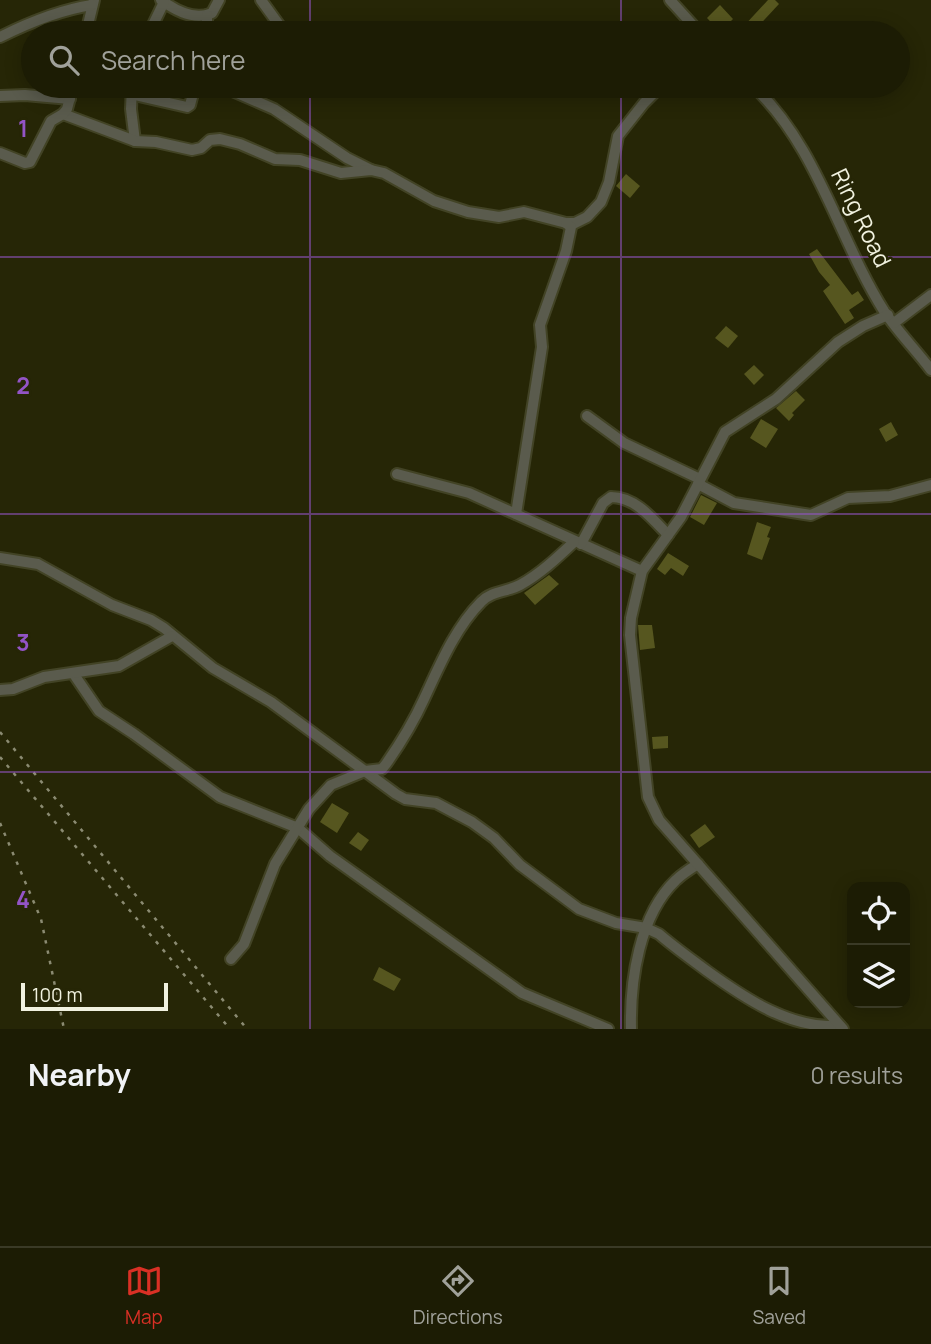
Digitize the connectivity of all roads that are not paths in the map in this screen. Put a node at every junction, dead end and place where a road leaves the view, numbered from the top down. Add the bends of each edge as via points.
1 (219, 0) edge
2 (261, 0) edge
3 (670, 0) edge
4 (163, 1) edge
5 (93, 3) edge
6 (207, 15) junction
7 (33, 21) edge
8 (89, 21) edge
9 (154, 21) edge
10 (207, 21) edge
11 (276, 21) edge
12 (689, 21) edge
13 (21, 26) edge
14 (0, 37) edge
15 (21, 95) edge
16 (0, 96) edge
17 (59, 98) edge
18 (132, 98) edge
19 (157, 98) edge
20 (192, 98) edge
21 (249, 98) edge
22 (649, 98) edge
23 (764, 98) edge
24 (70, 99) joint
25 (64, 114) junction
26 (135, 141) junction
27 (0, 153) edge
28 (371, 170) junction
29 (566, 223) junction
30 (931, 295) edge
31 (891, 319) junction
32 (931, 370) edge
33 (587, 416) dead end
34 (397, 474) dead end
35 (699, 481) junction
36 (931, 485) edge
37 (516, 514) junction
38 (668, 535) junction
39 (578, 543) junction
40 (0, 558) edge
41 (642, 571) junction
42 (172, 636) junction
43 (73, 673) junction
44 (0, 690) edge
45 (365, 771) junction
46 (298, 828) junction
47 (698, 864) junction
48 (646, 928) junction
49 (231, 959) dead end
50 (842, 1027) edge
51 (608, 1029) edge
52 (631, 1029) edge

1 - 6 street
2 - 11 street
3 - 12 street
4 - 6 street via 188,14
4 - 9 street
5 - 7 street
5 - 8 street
6 - 10 street
13 - 14 street
15 - 16 street
17 - 24 street
18 - 26 street
19 - 20 street via 187,107
21 - 28 street
22 - 29 street via 618,136 601,202 587,217
23 - 31 street, Ring Road via 800,145
24 - 25 street
25 - 26 street
25 - 27 street via 51,121 30,162
26 - 28 street via 192,150 220,139 275,159 300,160 341,173
28 - 29 street via 468,212 499,217 524,212
29 - 37 street via 571,227 566,251 540,325 542,347
30 - 31 street
31 - 32 street, Ring Road
31 - 35 street via 850,334 776,398 730,426
33 - 35 street via 624,443
34 - 37 street via 469,493
35 - 36 street via 734,503 811,515 848,498 890,496
35 - 38 street
37 - 39 street
38 - 39 street via 636,505 611,497
38 - 41 street
39 - 41 street
39 - 45 street via 540,572 480,603 442,661 386,764
40 - 42 street via 38,564 112,605 151,620
41 - 47 street via 630,635 648,797 659,820
42 - 43 street via 119,666
42 - 45 street
43 - 44 street
43 - 46 street via 99,711 201,784 234,804
45 - 46 street via 331,785
45 - 48 street via 405,799 436,803 472,822 579,909
46 - 49 street via 275,864 244,944
46 - 51 street via 340,864 522,993
47 - 48 street via 670,886
47 - 50 street
48 - 50 street via 778,1017 816,1028
48 - 52 street via 631,996

